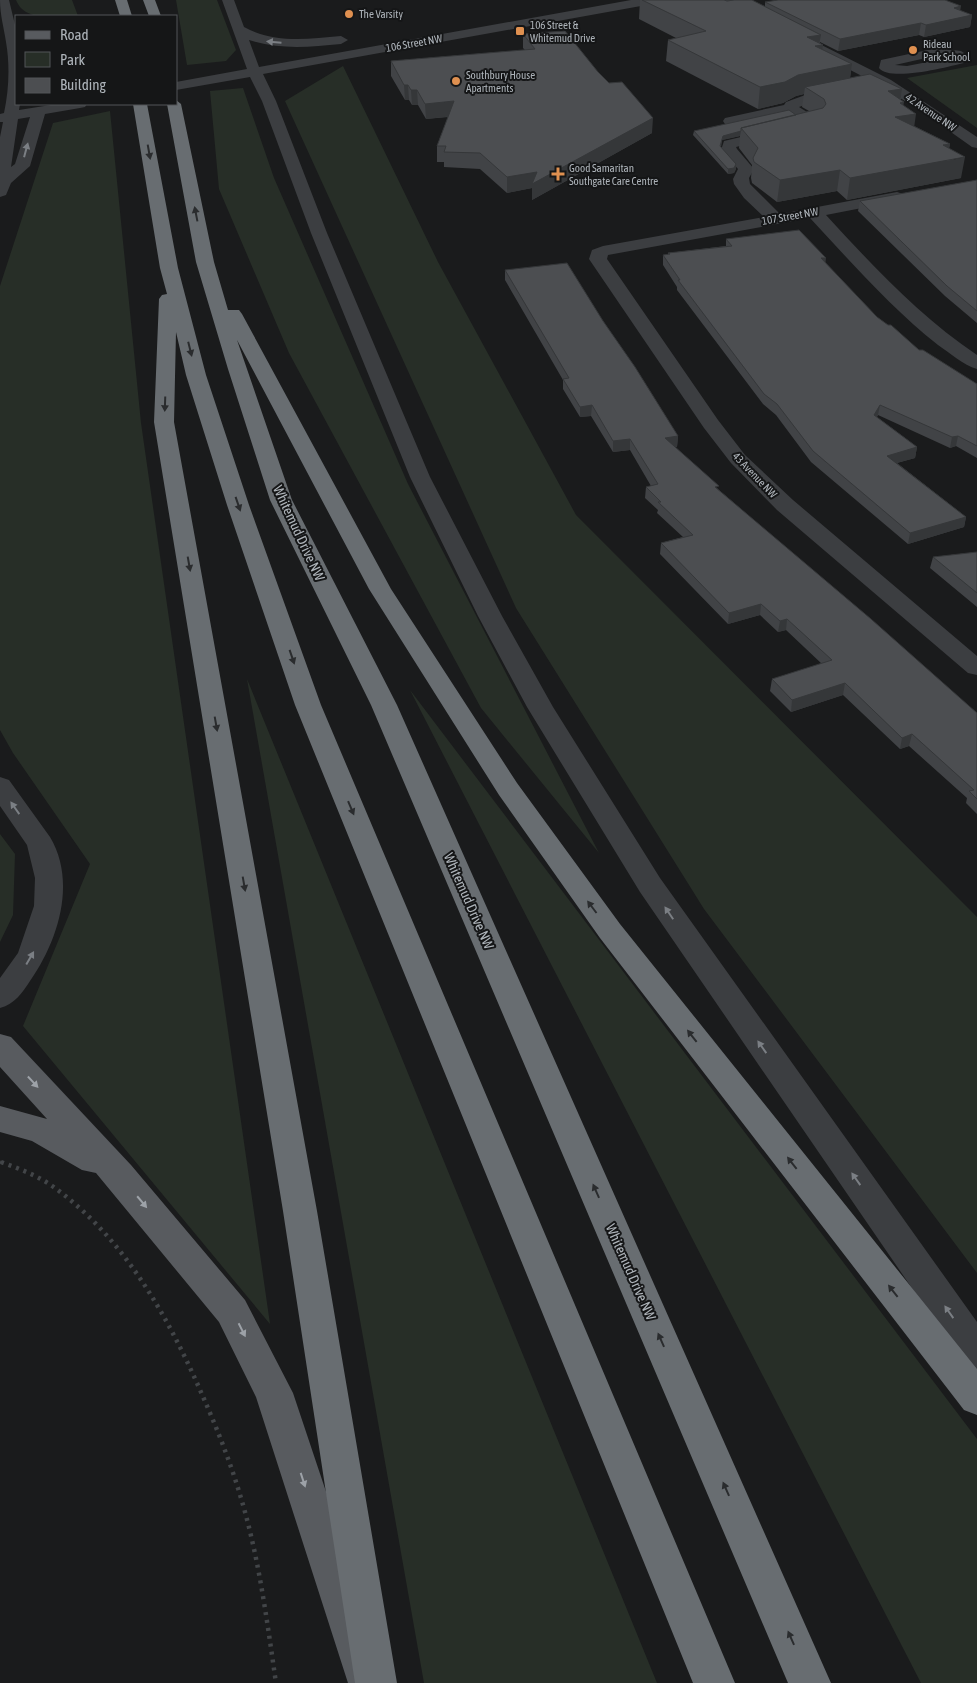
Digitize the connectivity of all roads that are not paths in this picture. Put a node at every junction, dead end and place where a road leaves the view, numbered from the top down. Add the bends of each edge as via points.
1 (3, 0) edge
2 (121, 0) edge
3 (149, 0) edge
4 (156, 0) edge
5 (228, 0) edge
6 (599, 0) edge
7 (652, 0) edge
8 (722, 0) edge
9 (126, 15) edge
10 (155, 15) edge
11 (155, 15) edge
12 (240, 30) junction
13 (375, 40) junction
14 (871, 55) edge
15 (327, 58) junction
16 (11, 66) edge
17 (253, 67) junction
18 (866, 72) junction
19 (216, 74) junction
20 (178, 75) edge
21 (886, 83) junction
22 (178, 85) edge
23 (277, 88) junction
24 (74, 105) edge
25 (140, 105) edge
26 (174, 105) edge
27 (44, 108) edge
28 (791, 108) junction
29 (8, 110) edge
30 (730, 121) edge
31 (977, 144) edge
32 (1, 183) edge
33 (910, 194) edge
34 (814, 212) junction
35 (776, 219) junction
36 (603, 250) joint
37 (205, 262) junction
38 (169, 268) junction
39 (977, 363) edge
40 (973, 660) edge
41 (0, 786) edge
42 (0, 997) edge
43 (0, 1046) edge
44 (0, 1119) edge
45 (119, 1175) junction
46 (977, 1352) edge
47 (977, 1398) edge
48 (369, 1683) edge
49 (376, 1683) edge
50 (714, 1683) edge
51 (810, 1683) edge

1 - 16 street via 13,42
2 - 9 highway
3 - 10 highway
4 - 11 highway
5 - 12 street
6 - 13 street, 106 Street NW
7 - 15 street, 106 Street NW
8 - 18 street, 42 Avenue NW
13 -> 12 street via 274,43
12 - 17 street
13 - 17 street, 106 Street NW
14 - 18 street via 886,65
15 - 17 street, 106 Street NW
15 - 23 street
16 - 29 street
17 - 19 street, 106 Street NW
17 - 23 street
18 - 21 street, 42 Avenue NW
19 - 20 street, 106 Street NW
19 - 22 street, 106 Street NW
21 - 28 street via 803,100
21 - 31 street, 42 Avenue NW
46 -> 23 street via 650,885 540,707 420,477 319,233
24 - 27 street
25 -> 38 highway
37 -> 26 highway, Whitemud Drive NW
27 - 29 street
32 -> 27 street via 22,166
28 - 30 street
28 - 35 street via 815,123 733,142 728,147 746,168 741,183
29 - 32 street via 9,138
33 - 34 street, 107 Street NW
34 - 35 street, 107 Street NW
34 - 39 street via 913,315 934,334
35 - 36 street, 107 Street NW
36 - 40 street, 43 Avenue NW via 598,259 738,459 786,505
47 -> 37 highway via 610,931 508,790 380,589
51 -> 37 highway, Whitemud Drive NW via 384,705 281,500
38 -> 49 highway via 164,422 299,1201
38 -> 50 highway via 196,375 308,705
42 -> 41 street via 32,956 48,906 49,878 40,844
43 -> 45 main road
44 - 45 main road via 41,1130
45 -> 48 main road via 232,1311 274,1392

